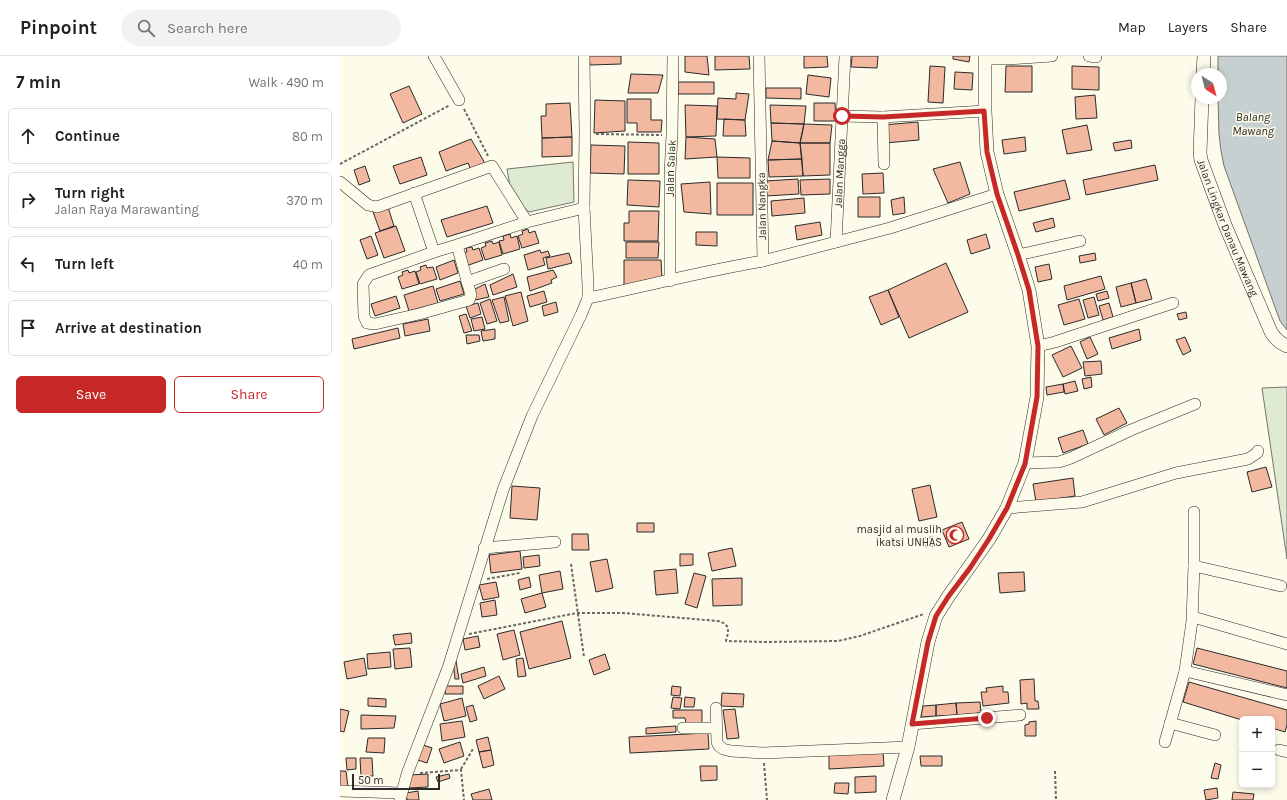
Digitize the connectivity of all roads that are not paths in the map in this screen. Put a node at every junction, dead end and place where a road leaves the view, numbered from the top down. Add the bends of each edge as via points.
1 (434, 56) edge
2 (584, 56) edge
3 (673, 56) edge
4 (759, 56) edge
5 (845, 56) edge
6 (1052, 56) edge
7 (1204, 56) edge
8 (985, 57) edge
9 (1203, 68) edge
10 (459, 100) road end
11 (1202, 104) edge
12 (984, 111) junction
13 (842, 116) junction
14 (883, 117) junction
15 (884, 164) dead end
16 (340, 182) edge
17 (414, 193) junction
18 (997, 194) junction
19 (584, 208) junction
20 (527, 222) junction
21 (1080, 241) dead end
22 (836, 242) junction
23 (457, 245) junction
24 (434, 252) junction
25 (1018, 255) junction
26 (763, 260) junction
27 (504, 270) dead end
28 (670, 281) junction
29 (467, 282) junction
30 (588, 298) junction
31 (1173, 303) dead end
32 (1038, 346) junction
33 (1287, 346) edge
34 (1195, 404) dead end
35 (1258, 451) dead end
36 (1025, 464) junction
37 (1007, 508) junction
38 (1194, 512) dead end
39 (555, 542) dead end
40 (484, 548) junction
41 (1194, 566) junction
42 (1281, 586) dead end
43 (1193, 617) junction
44 (1287, 644) edge
45 (1184, 671) junction
46 (1287, 695) edge
47 (716, 708) dead end
48 (1020, 715) dead end
49 (1170, 723) junction
50 (912, 724) junction
51 (683, 728) dead end
52 (716, 728) junction
53 (1215, 735) dead end
54 (1165, 742) dead end
55 (908, 747) junction
56 (340, 791) edge
57 (400, 796) edge
58 (893, 800) edge

1 - 10 street
2 - 19 street
3 - 28 street, Jalan Salak
4 - 26 street, Jalan Nangka
5 - 13 street, Jalan Mangga
6 - 8 street
7 - 9 street
8 - 12 street
11 - 33 street, Jalan Lingkar Danau Mawang via 1200,153 1203,166 1271,332 1281,344
12 - 14 street
12 - 18 street via 987,152
13 - 14 street
13 - 22 street, Jalan Mangga
14 - 15 street
16 - 17 street via 368,205 377,207
17 - 20 street via 492,166
17 - 24 street
18 - 22 street via 890,228
18 - 25 street
19 - 20 street
19 - 30 street
20 - 23 street
21 - 25 street
22 - 26 street
23 - 24 street
23 - 29 street
24 - 29 street via 373,274 366,279 363,284 364,316 367,323 382,323 467,301 471,297
25 - 32 street via 1029,290
26 - 28 street
27 - 29 street
28 - 30 street
30 - 40 street via 532,416
31 - 32 street
32 - 36 street via 1037,397
34 - 36 street via 1071,458 1058,462
35 - 37 street via 1248,459 1176,473 1082,502
36 - 37 street
37 - 50 street via 936,616 928,642
38 - 41 street
39 - 40 street
40 - 57 street via 448,668
41 - 42 street
41 - 43 street
43 - 44 street
43 - 45 street
45 - 46 street
45 - 49 street
47 - 52 street
48 - 50 street
49 - 53 street
49 - 54 street
50 - 55 street
51 - 52 street
52 - 55 street via 719,746 731,751 763,753
55 - 58 street
56 - 57 street

